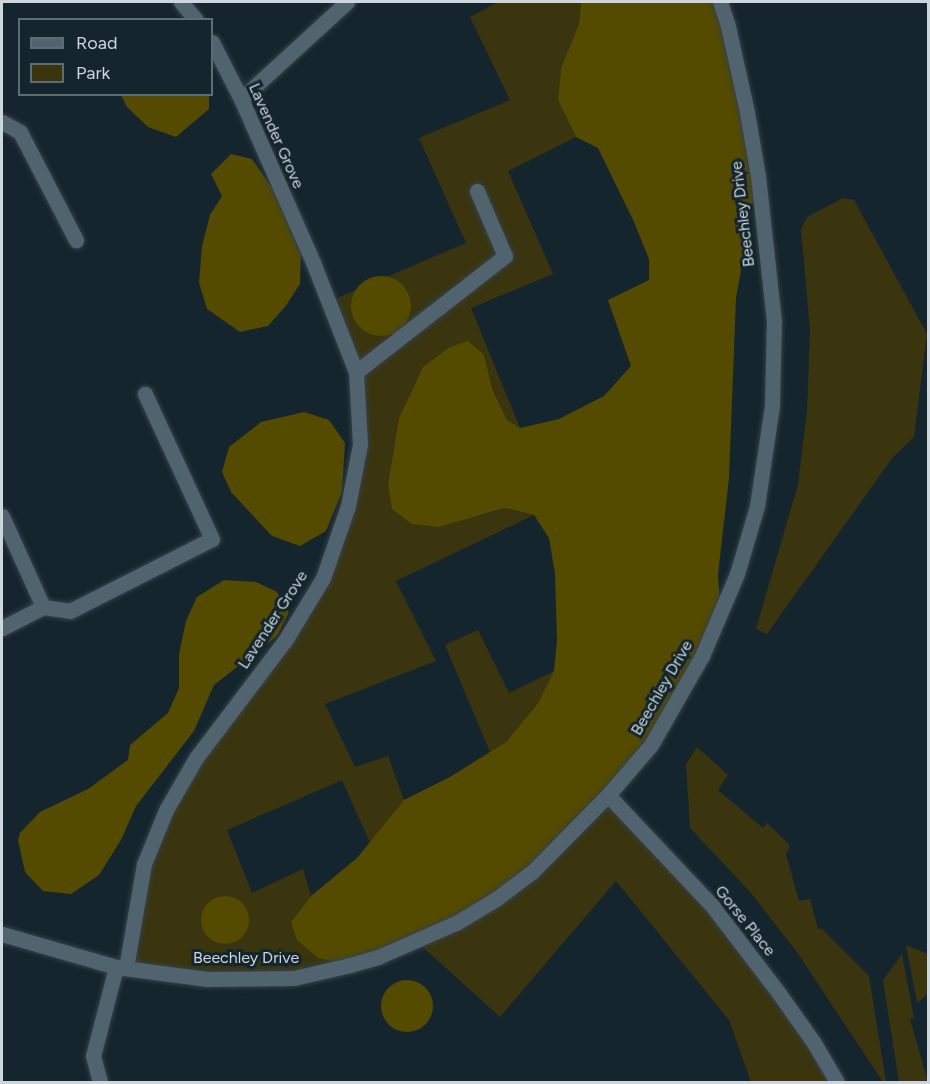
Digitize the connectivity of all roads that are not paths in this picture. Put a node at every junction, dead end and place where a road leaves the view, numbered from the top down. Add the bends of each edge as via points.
1 (182, 2) edge
2 (346, 2) edge
3 (720, 2) edge
4 (194, 18) edge
5 (213, 44) edge
6 (241, 99) junction
7 (2, 122) edge
8 (477, 191) dead end
9 (76, 240) dead end
10 (356, 372) junction
11 (146, 394) dead end
12 (2, 516) edge
13 (43, 607) junction
14 (2, 628) edge
15 (608, 795) junction
16 (2, 934) edge
17 (121, 968) junction
18 (100, 1083) edge
19 (837, 1083) edge

1 - 4 street
2 - 6 street
3 - 15 street, Beechley Drive via 745,102 758,176 774,321 772,406 757,506 722,612 651,746
5 - 6 street, Lavender Grove
6 - 10 street, Lavender Grove via 313,262
7 - 9 street via 20,132
8 - 10 street via 505,256
10 - 17 street, Lavender Grove via 360,444 348,506 323,578 286,639 196,758 166,810 144,864
11 - 13 street via 212,539 70,611
12 - 13 street
13 - 14 street
15 - 17 street, Beechley Drive via 533,871 496,899 456,923 378,957 294,978 207,979
15 - 19 street, Gorse Place via 713,907 808,1035
16 - 17 street, Beechley Drive
17 - 18 street, Lavender Grove via 93,1056

